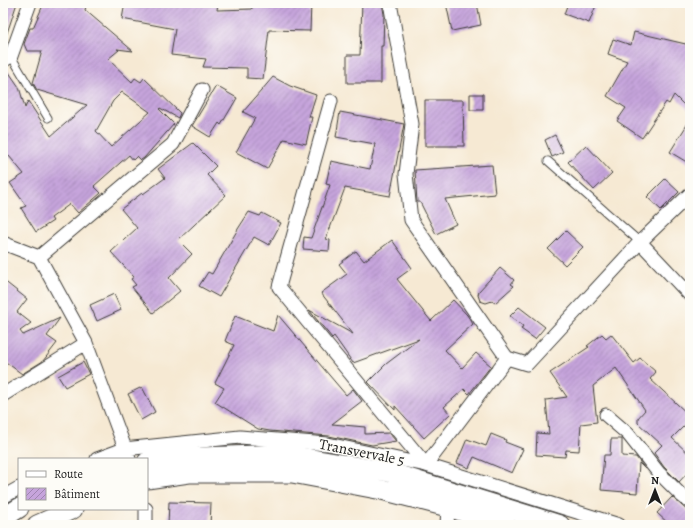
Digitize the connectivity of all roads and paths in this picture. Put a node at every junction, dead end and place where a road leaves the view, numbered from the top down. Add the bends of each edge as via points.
1 (30, 3) edge
2 (390, 3) edge
3 (7, 58) edge
4 (202, 90) dead end
5 (331, 101) dead end
6 (48, 118) dead end
7 (548, 161) dead end
8 (690, 194) edge
9 (640, 242) junction
10 (3, 243) edge
11 (39, 257) junction
12 (690, 295) edge
13 (86, 344) junction
14 (507, 358) junction
15 (3, 395) edge
16 (606, 415) dead end
17 (126, 454) edge
18 (103, 458) edge
19 (148, 462) edge
20 (426, 465) junction
21 (148, 479) edge
22 (18, 489) edge
23 (3, 497) edge
24 (690, 502) edge
25 (18, 509) edge
26 (70, 510) edge
27 (146, 510) edge
28 (447, 516) edge
29 (3, 518) edge
30 (37, 525) edge
31 (146, 525) edge
32 (505, 525) edge
33 (560, 525) edge
34 (619, 525) edge

1 - 3 street
2 - 14 street via 412,124 406,174 411,220
3 - 6 lane
4 - 11 street via 174,144
5 - 20 street via 279,287
7 - 9 lane
8 - 9 street
9 - 12 street
9 - 14 street via 527,364
10 - 11 street
11 - 13 street
13 - 15 street
13 - 17 street
14 - 20 street
16 - 24 street via 628,434 658,472
17 - 18 street, Transvervale 5
17 - 20 street, Transvervale 5 via 240,437 328,444
19 - 33 main road, Transvervale 5 via 176,458 283,454 389,472
20 - 34 street, Transvervale 5
21 - 28 main road via 189,473 292,473 382,490
22 - 23 street
25 - 29 main road
26 - 30 main road
27 - 31 street
28 - 32 main road

